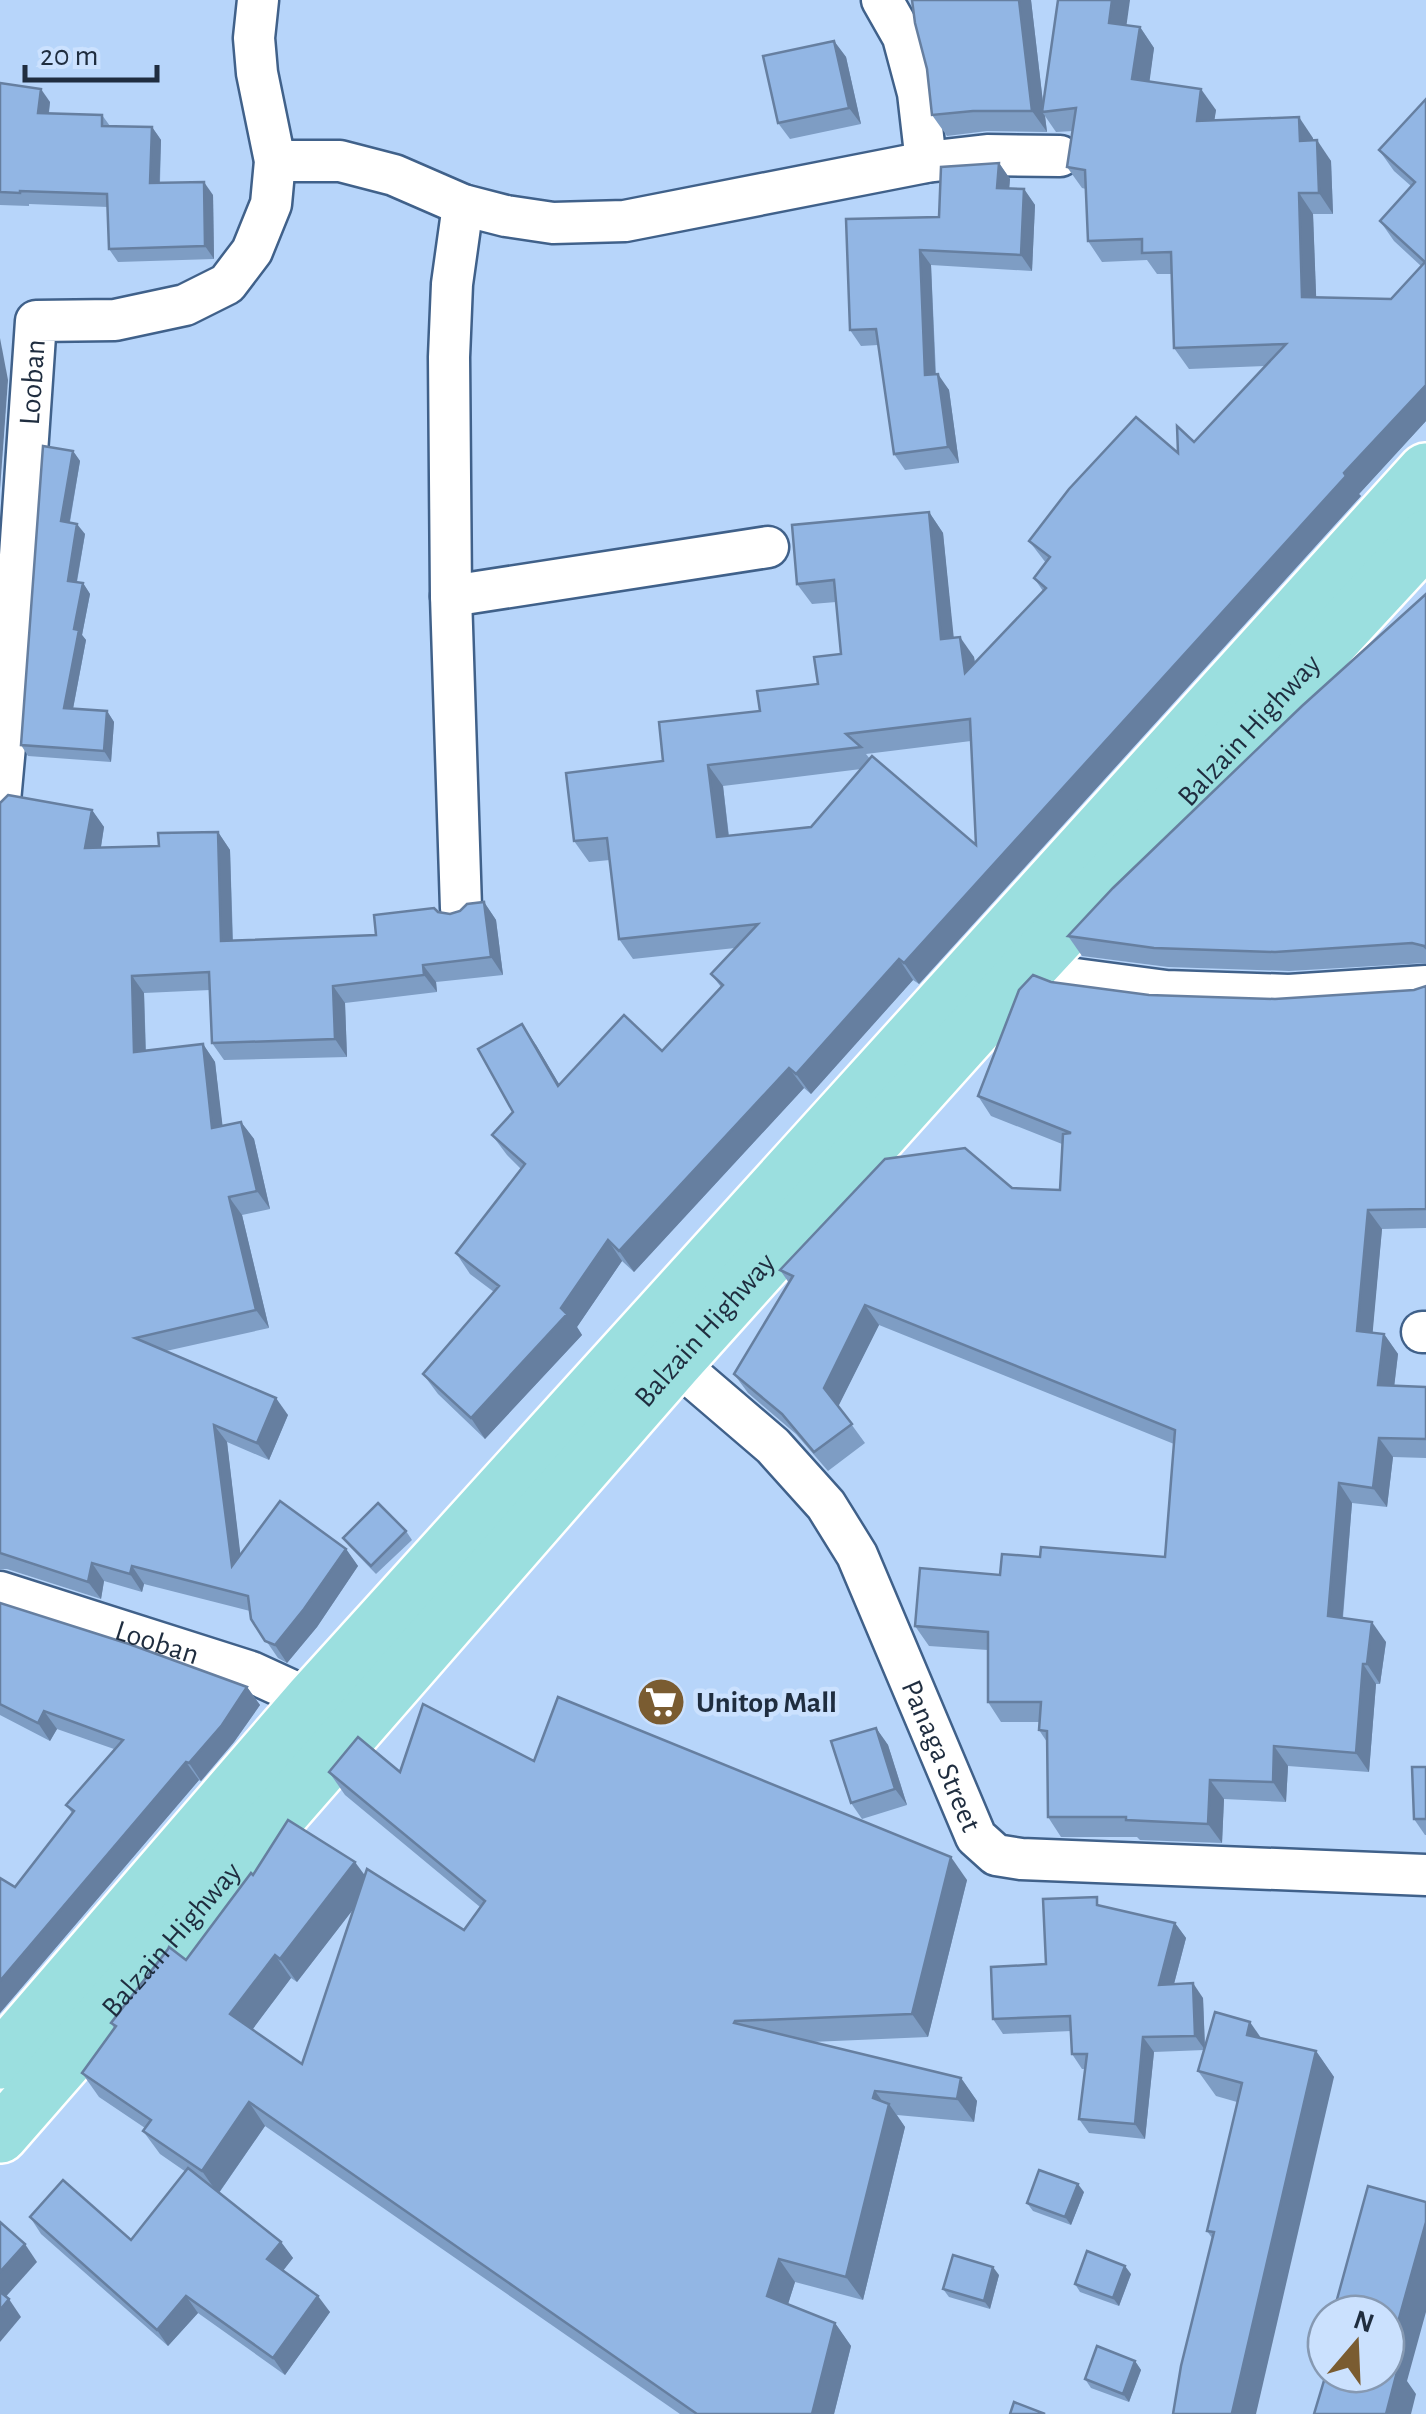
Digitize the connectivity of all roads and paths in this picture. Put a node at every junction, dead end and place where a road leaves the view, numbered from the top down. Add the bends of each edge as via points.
1 (258, 0) edge
2 (882, 0) edge
3 (1060, 156) dead end
4 (275, 162) junction
5 (926, 162) junction
6 (462, 205) junction
7 (1426, 471) edge
8 (1426, 538) edge
9 (768, 547) dead end
10 (451, 596) junction
11 (0, 801) edge
12 (461, 908) edge
13 (1033, 963) junction
14 (1426, 986) edge
15 (674, 1362) junction
16 (0, 1592) edge
17 (312, 1700) junction
18 (1426, 1875) edge
19 (0, 2061) edge
20 (0, 2136) edge

1 - 4 street via 254,38
2 - 5 street via 918,93
3 - 5 street
4 - 6 street via 340,161 394,175
4 - 11 street, Looban via 271,204 252,251 227,284 185,305 115,320 36,321
5 - 6 street via 625,221 553,223
6 - 10 street via 449,358
7 - 17 main road, Balzain Highway
8 - 13 main road, Balzain Highway
9 - 10 street
10 - 12 street
13 - 14 street via 1068,978 1166,991 1289,995
13 - 15 main road, Balzain Highway
15 - 18 street, Panaga Street via 773,1446 826,1504 857,1555 976,1837 996,1856
15 - 20 main road, Balzain Highway
16 - 17 street, Looban via 251,1672
17 - 19 main road, Balzain Highway

